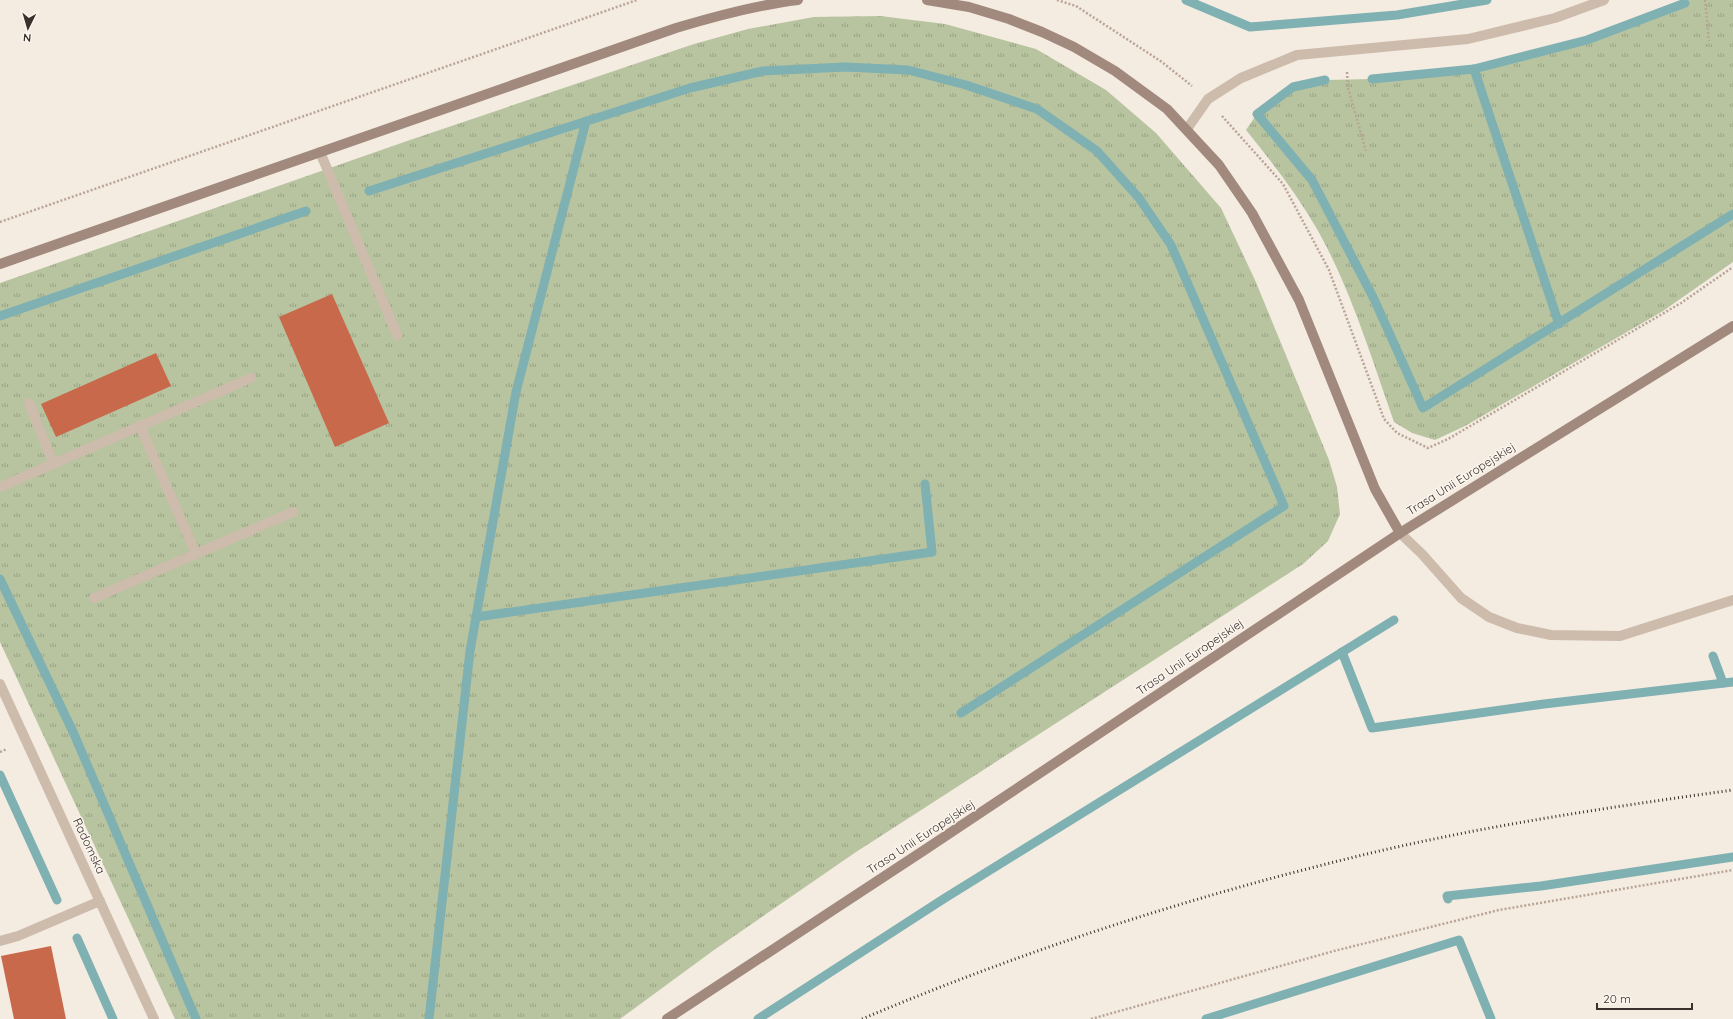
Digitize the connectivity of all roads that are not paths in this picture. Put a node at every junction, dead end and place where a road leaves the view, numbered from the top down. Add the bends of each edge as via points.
1 (798, 0) edge
2 (927, 0) edge
3 (1604, 0) edge
4 (1187, 129) junction
5 (320, 152) junction
6 (0, 264) edge
7 (1733, 326) edge
8 (397, 335) dead end
9 (251, 378) dead end
10 (29, 403) dead end
11 (140, 426) junction
12 (54, 463) junction
13 (0, 487) edge
14 (293, 512) dead end
15 (1400, 533) junction
16 (196, 554) junction
17 (94, 598) dead end
18 (1733, 600) edge
19 (0, 684) edge
20 (100, 901) junction
21 (0, 941) edge
22 (154, 1019) edge
23 (667, 1019) edge

1 - 5 main road via 762,4 704,19
2 - 4 main road via 969,7 1042,32 1074,47 1116,71 1167,110
3 - 4 street via 1555,18 1468,38 1297,55 1241,78 1208,99
4 - 15 main road via 1219,165 1244,201 1299,300 1375,489
5 - 6 main road
5 - 8 street
7 - 15 main road, Trasa Unii Europejskiej
9 - 11 street
10 - 12 street
11 - 12 street
11 - 16 street
12 - 13 street
14 - 16 street
15 - 18 street via 1461,598 1489,617 1517,628 1551,636 1620,636
15 - 23 main road, Trasa Unii Europejskiej via 926,850
16 - 17 street
19 - 20 street, Radomska
20 - 21 street via 18,936
20 - 22 street, Radomska

